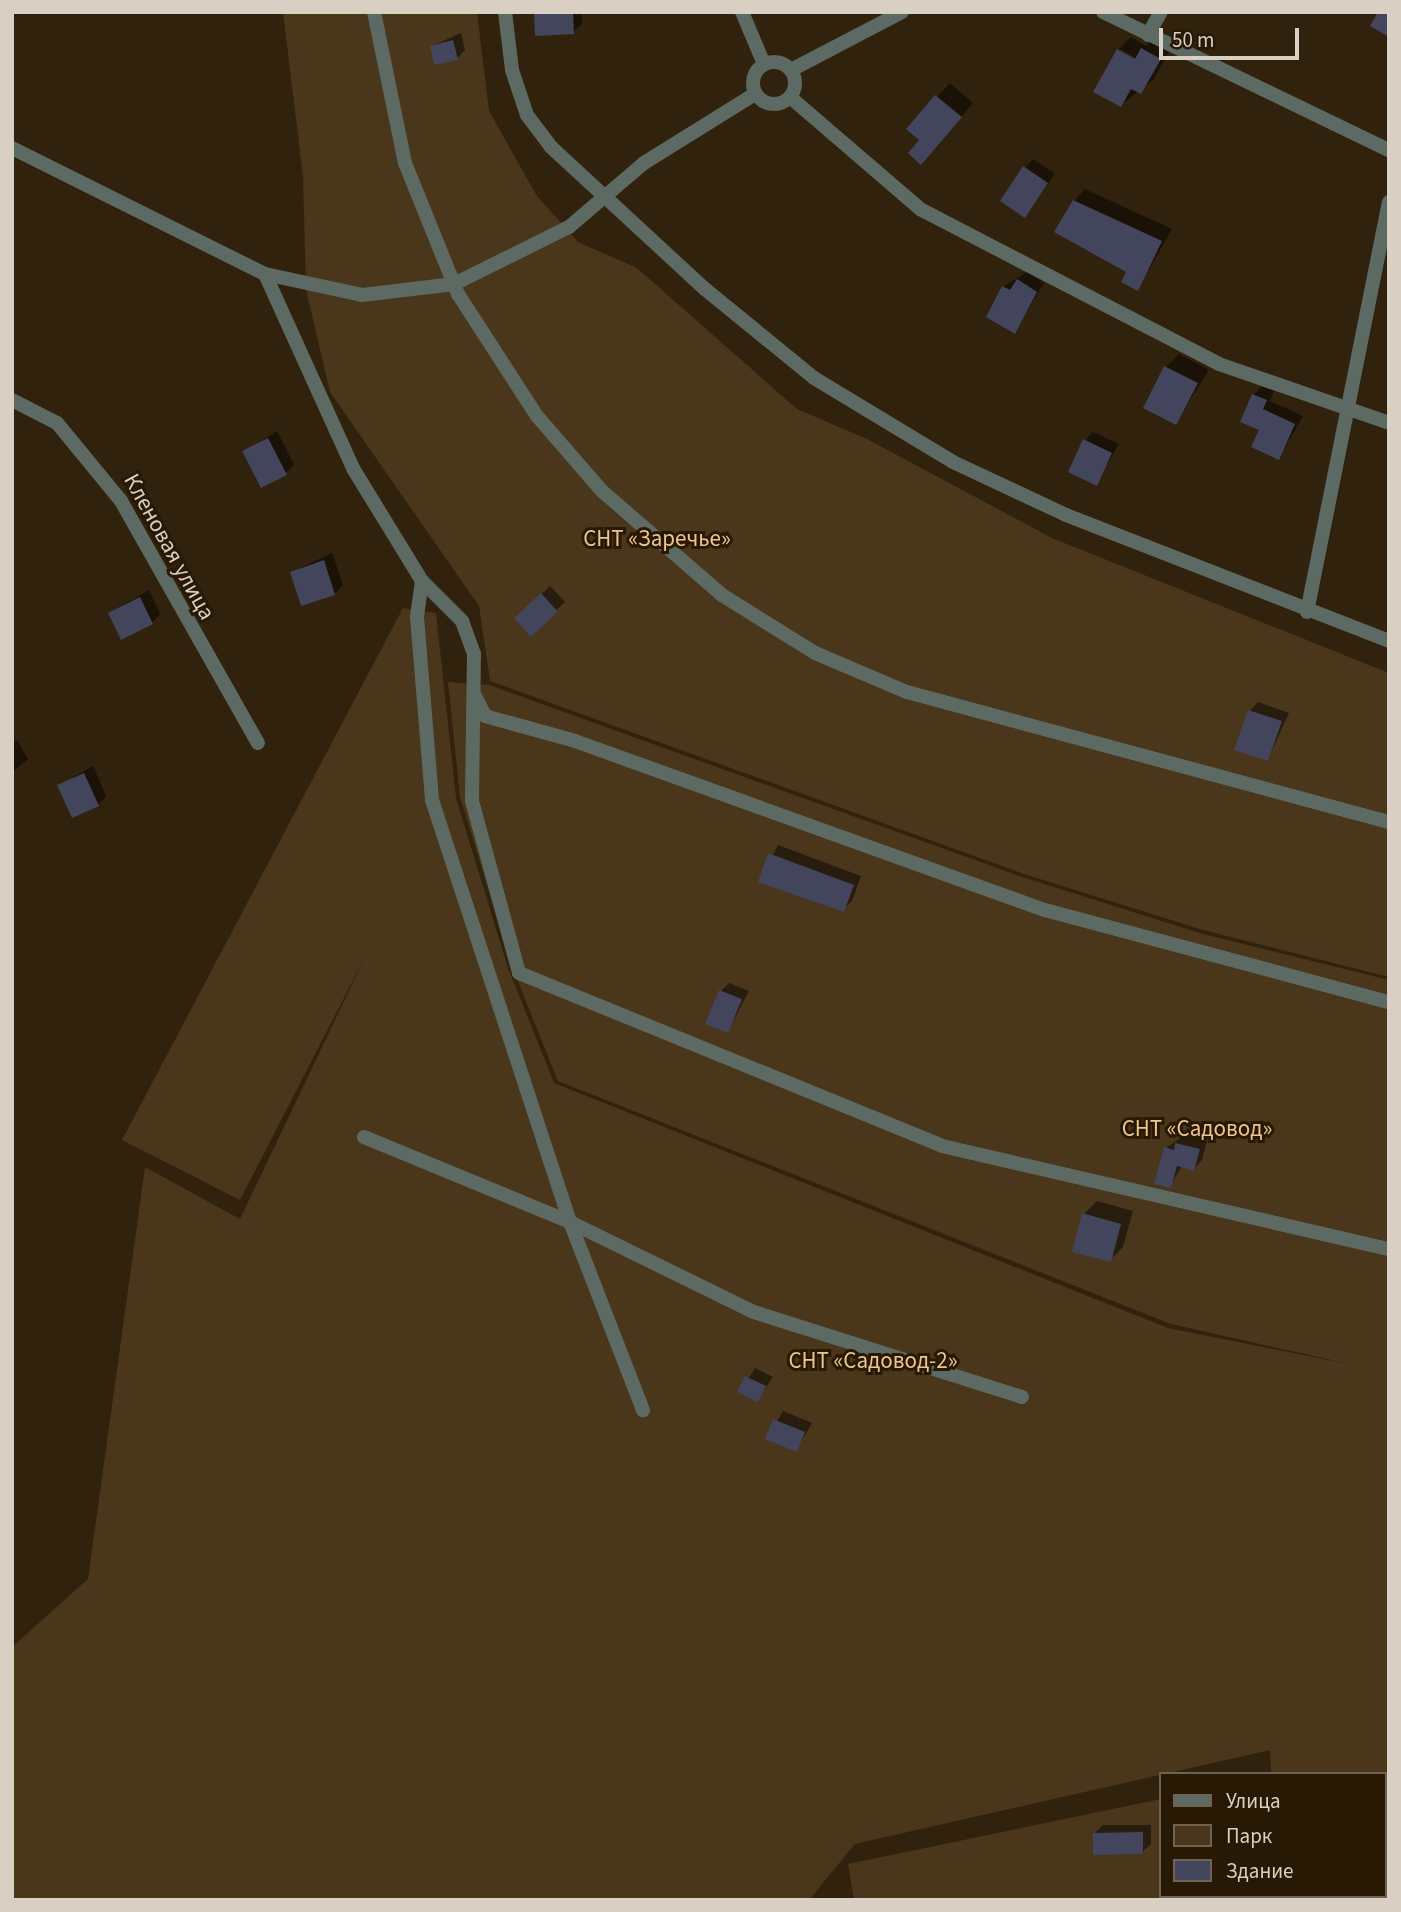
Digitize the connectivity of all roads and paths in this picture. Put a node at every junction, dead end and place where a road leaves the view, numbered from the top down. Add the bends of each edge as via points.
1 (374, 12) edge
2 (505, 12) edge
3 (742, 12) edge
4 (902, 12) edge
5 (1104, 12) edge
6 (1161, 12) edge
7 (1148, 35) junction
8 (764, 64) junction
9 (791, 70) junction
10 (755, 94) junction
11 (790, 97) junction
12 (12, 148) edge
13 (1389, 150) edge
14 (605, 192) junction
15 (1389, 202) edge
16 (265, 274) junction
17 (454, 284) junction
18 (12, 400) edge
19 (1348, 408) junction
20 (1389, 424) edge
21 (422, 581) junction
22 (1307, 612) junction
23 (1389, 641) edge
24 (472, 691) junction
25 (258, 743) dead end
26 (1389, 822) edge
27 (1389, 1002) edge
28 (364, 1137) dead end
29 (570, 1222) junction
30 (1389, 1249) edge
31 (1022, 1397) dead end
32 (643, 1410) dead end

1 - 17 street via 405,163
2 - 14 street via 512,70 527,115 582,179
3 - 8 street
4 - 9 street
5 - 7 street
6 - 7 street
7 - 13 street
8 - 9 street
8 - 10 street via 754,74
9 - 11 street
10 - 11 street via 772,104
10 - 14 street
11 - 19 street via 920,209 1219,364
12 - 16 street
14 - 17 street via 569,227
14 - 22 street via 705,289 814,377 953,462
15 - 19 street
16 - 17 street via 362,295
16 - 21 street via 354,470
17 - 26 street via 537,416 602,491 722,595 815,653 907,692
18 - 25 street, Кленовая улица via 57,423 121,501
19 - 20 street
19 - 22 street
21 - 24 street via 463,621 474,654
21 - 29 street via 417,617 432,800
22 - 23 street
24 - 27 street via 485,716 575,741 864,849 1114,931
24 - 30 street via 472,801 519,973 942,1146
28 - 29 street
29 - 31 street via 754,1312
29 - 32 street

